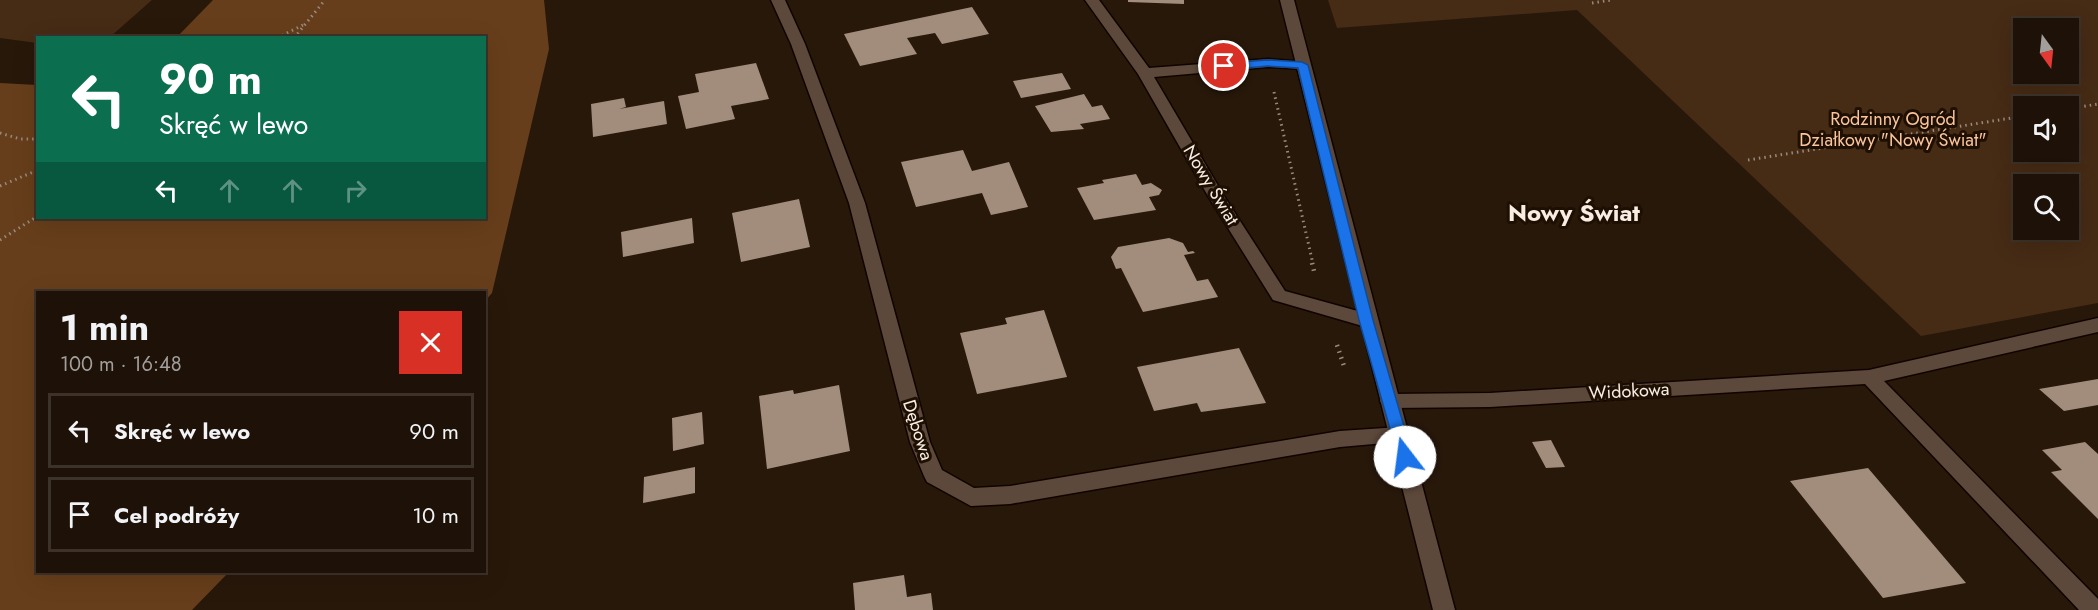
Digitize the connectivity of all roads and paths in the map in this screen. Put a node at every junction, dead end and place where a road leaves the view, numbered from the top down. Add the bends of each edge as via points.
1 (325, 0) edge
2 (778, 0) edge
3 (1092, 0) edge
4 (1287, 0) edge
5 (1611, 0) edge
6 (1592, 3) dead end
7 (306, 23) junction
8 (281, 36) edge
9 (296, 36) edge
10 (1268, 63) junction
11 (1302, 65) junction
12 (1145, 73) junction
13 (2098, 104) edge
14 (2079, 107) edge
15 (2013, 118) edge
16 (0, 133) edge
17 (36, 139) edge
18 (1748, 160) dead end
19 (36, 171) edge
20 (0, 186) edge
21 (36, 217) edge
22 (0, 240) edge
23 (1327, 311) junction
24 (1366, 320) junction
25 (2098, 325) edge
26 (1344, 367) dead end
27 (1869, 377) junction
28 (1390, 401) junction
29 (1400, 435) junction
30 (1444, 610) edge
31 (2094, 610) edge

1 - 7 path
2 - 29 street, Dębowa via 857,203 920,442 934,476 971,496 1010,495 1340,439
3 - 12 street, Nowy Świat
4 - 11 street
5 - 6 path
7 - 8 path
7 - 9 path
10 - 11 street
10 - 12 street
10 - 23 path
11 - 24 street
12 - 23 street, Nowy Świat via 1280,296
13 - 14 path
15 - 18 path
16 - 17 path
19 - 20 path
21 - 22 path
23 - 24 street, Nowy Świat
23 - 26 path
24 - 28 street
25 - 27 street, Widokowa
27 - 28 street, Widokowa via 1490,400
27 - 31 street
28 - 29 street
29 - 30 street

